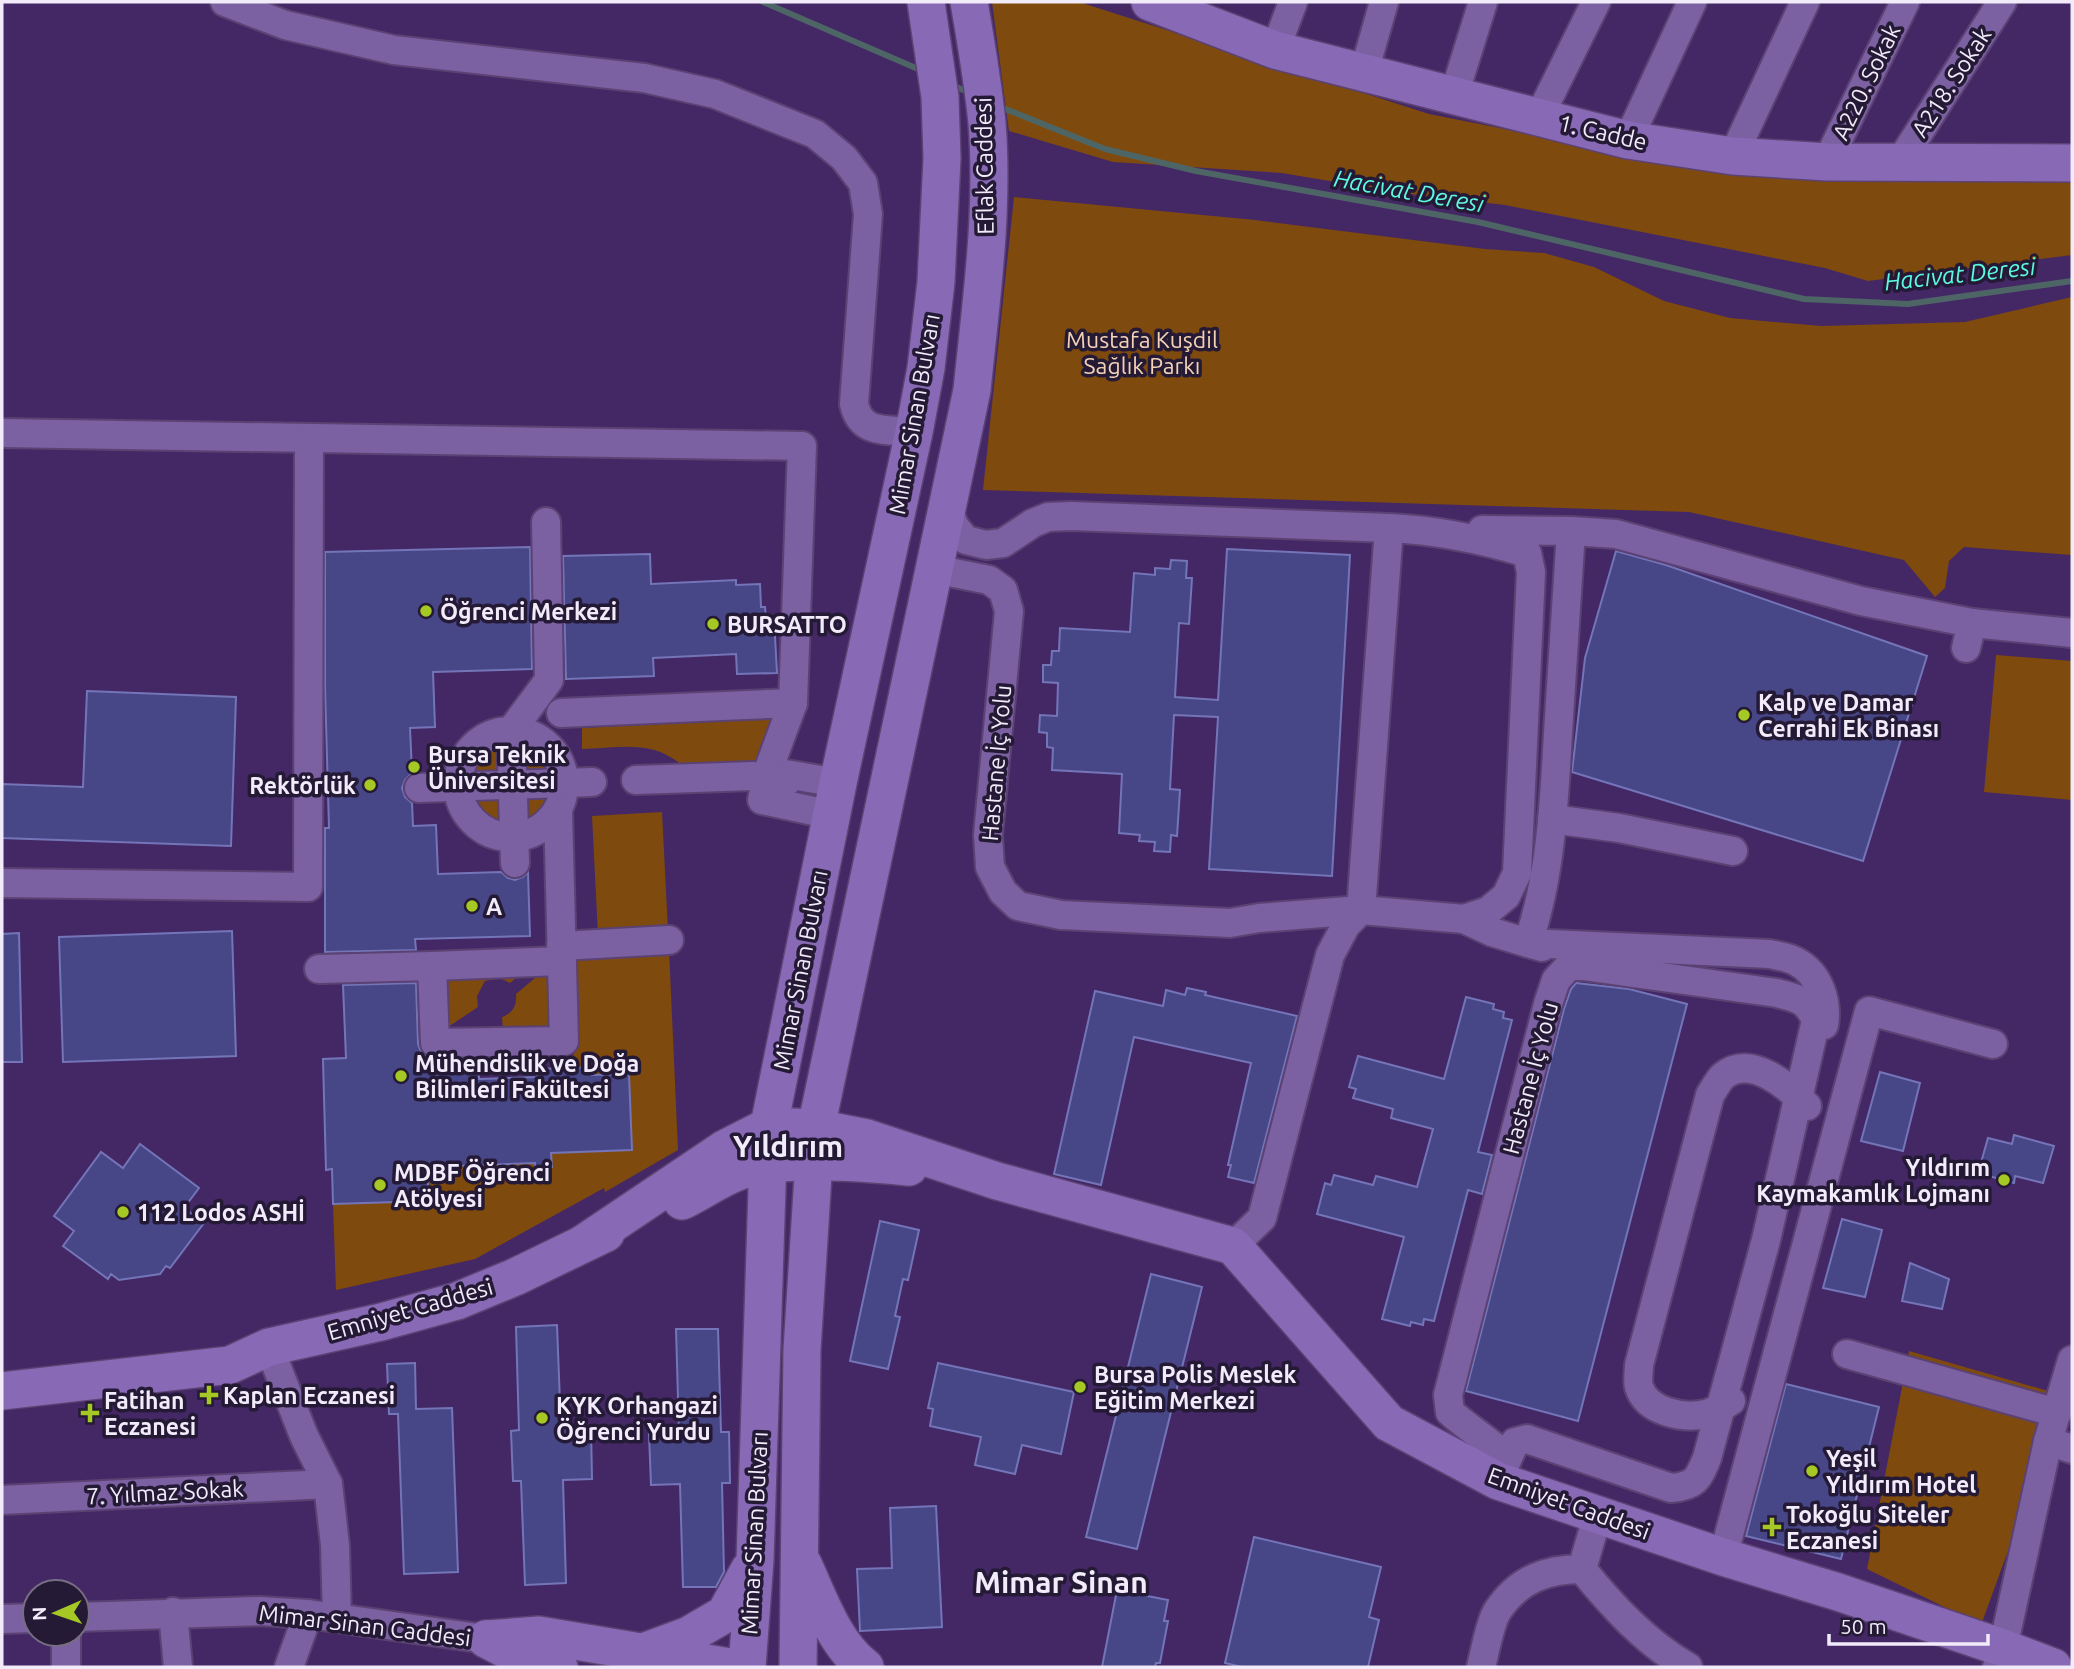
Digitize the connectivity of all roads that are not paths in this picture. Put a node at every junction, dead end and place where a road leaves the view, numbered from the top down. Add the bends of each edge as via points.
1 (225, 2) edge
2 (926, 2) edge
3 (969, 2) edge
4 (1150, 2) edge
5 (1293, 2) edge
6 (1384, 2) edge
7 (1483, 2) edge
8 (1596, 2) edge
9 (1692, 2) edge
10 (1805, 2) edge
11 (1905, 2) edge
12 (2002, 2) edge
13 (1275, 50) junction
14 (1364, 72) junction
15 (1454, 95) junction
16 (1539, 117) junction
17 (1628, 140) junction
18 (1733, 156) junction
19 (1827, 162) junction
20 (1900, 162) junction
21 (2072, 163) edge
22 (936, 282) joint
23 (982, 290) joint
24 (926, 368) junction
25 (914, 432) junction
26 (2, 433) edge
27 (309, 439) junction
28 (947, 509) junction
29 (546, 522) dead end
30 (1025, 528) junction
31 (1399, 529) junction
32 (1571, 531) junction
33 (1387, 559) junction
34 (934, 569) junction
35 (2072, 633) edge
36 (793, 703) junction
37 (561, 713) dead end
38 (511, 730) junction
39 (767, 774) junction
40 (636, 780) dead end
41 (578, 782) junction
42 (512, 785) junction
43 (458, 787) junction
44 (419, 788) dead end
45 (835, 796) junction
46 (558, 810) junction
47 (1552, 819) junction
48 (515, 850) junction
49 (1732, 851) dead end
50 (2, 883) edge
51 (1361, 910) junction
52 (1464, 919) junction
53 (669, 940) dead end
54 (1528, 943) junction
55 (562, 954) junction
56 (432, 966) junction
57 (319, 969) dead end
58 (1816, 1020) junction
59 (1993, 1044) dead end
60 (1802, 1101) junction
61 (769, 1126) junction
62 (815, 1145) junction
63 (766, 1165) junction
64 (699, 1193) junction
65 (765, 1228) junction
66 (1771, 1242) junction
67 (584, 1243) junction
68 (1233, 1246) junction
69 (1804, 1251) junction
70 (1761, 1279) junction
71 (1795, 1289) junction
72 (270, 1347) junction
73 (1847, 1354) dead end
74 (2072, 1360) edge
75 (2, 1369) edge
76 (2, 1391) edge
77 (1727, 1403) junction
78 (2057, 1413) junction
79 (2060, 1445) edge
80 (1502, 1469) junction
81 (328, 1484) junction
82 (2, 1500) edge
83 (1598, 1514) junction
84 (1723, 1556) junction
85 (800, 1559) junction
86 (755, 1560) junction
87 (1582, 1569) junction
88 (173, 1612) junction
89 (308, 1614) junction
90 (91, 1616) edge
91 (21, 1618) edge
92 (337, 1618) junction
93 (2, 1619) edge
94 (486, 1639) junction
95 (66, 1648) edge
96 (641, 1653) junction
97 (2000, 1658) edge
98 (66, 1667) edge
99 (178, 1667) edge
100 (289, 1667) edge
101 (559, 1667) edge
102 (730, 1667) edge
103 (747, 1667) edge
104 (798, 1667) edge
105 (865, 1667) edge
106 (1481, 1667) edge
107 (1688, 1667) edge
108 (2053, 1667) edge

1 - 25 street via 285,25 394,50 636,76 715,94 815,134 844,158 863,183 868,215 854,404 857,418 867,427
2 - 22 main road, Eflak Caddesi via 940,97
3 - 23 main road, Eflak Caddesi via 987,125 988,208
4 - 13 main road, 1. Cadde
5 - 13 street
6 - 14 street
7 - 15 street
8 - 16 street
9 - 17 street
10 - 18 street
11 - 19 street, A220. Sokak
12 - 20 street, A218. Sokak
13 - 14 main road, 1. Cadde
14 - 15 main road, 1. Cadde
15 - 16 main road, 1. Cadde
16 - 17 main road, 1. Cadde
17 - 18 main road, 1. Cadde
18 - 19 main road, 1. Cadde
19 - 20 main road, 1. Cadde
20 - 21 main road, 1. Cadde
22 - 24 main road, Mimar Sinan Bulvarı
23 - 28 main road, Mimar Sinan Bulvarı via 972,390
24 - 25 main road, Mimar Sinan Bulvarı
24 - 34 main road via 935,388 937,409 916,507 913,545 921,564
25 - 45 main road, Mimar Sinan Bulvarı
26 - 27 street
27 - 36 street via 803,446
27 - 50 street via 309,887
28 - 30 street, Hastane İç Yolu via 966,540 986,545 1003,543
28 - 34 main road, Mimar Sinan Bulvarı
29 - 38 street via 549,680
30 - 31 street, Hastane İç Yolu via 1048,517 1071,516
30 - 33 street via 1370,538
31 - 32 street
31 - 33 street
31 - 52 street, Hastane İç Yolu via 1527,553 1531,572 1517,873 1506,896 1488,911
32 - 35 street via 1629,537 1969,636
32 - 47 street
33 - 51 street
34 - 51 street, Hastane İç Yolu via 989,580 1003,590 1009,611 988,835 990,867 1003,892 1018,906 1061,915 1230,923
34 - 62 main road, Mimar Sinan Bulvarı
36 - 37 street
36 - 39 street
38 - 41 street via 530,732 549,745
38 - 42 street
38 - 43 street via 481,738 465,755
39 - 40 street
39 - 45 street
41 - 42 street
41 - 46 street
42 - 43 street
42 - 48 street
43 - 44 street
43 - 48 street via 462,806 472,821
45 - 61 main road, Mimar Sinan Bulvarı
46 - 48 street via 546,825 521,837
46 - 55 street
47 - 49 street
47 - 54 street via 1539,911
51 - 52 street, Hastane İç Yolu
51 - 68 street via 1346,925 1330,955 1262,1218
52 - 54 street, Hastane İç Yolu
53 - 55 street
54 - 58 street via 1556,951 1791,973 1803,980 1811,994
54 - 60 street, Hastane İç Yolu via 1770,954 1795,960 1812,972 1824,997 1825,1019
55 - 56 street
55 - 56 street via 564,1041 435,1043
56 - 57 street
58 - 60 street, Hastane İç Yolu
58 - 80 street, Hastane İç Yolu via 1809,1004 1777,993 1583,965 1569,966 1556,980 1448,1395 1450,1412 1488,1439
59 - 69 street via 1869,1011
60 - 66 street, Hastane İç Yolu
60 - 77 street via 1785,1083 1754,1070 1724,1076 1710,1094 1639,1365 1638,1386 1648,1403 1664,1411 1708,1413
61 - 62 main road
61 - 63 main road, Mimar Sinan Bulvarı
61 - 67 main road via 724,1149
62 - 63 main road
62 - 68 main road via 857,1163 997,1181
62 - 85 main road, Mimar Sinan Bulvarı via 802,1350
63 - 64 main road via 739,1171
63 - 65 main road, Mimar Sinan Bulvarı
64 - 65 main road via 750,1192
64 - 67 main road
65 - 86 main road, Mimar Sinan Bulvarı
66 - 69 street
66 - 70 street, Hastane İç Yolu
67 - 72 main road, Emniyet Caddesi via 457,1301
68 - 80 main road, Emniyet Caddesi via 1389,1423
69 - 71 street
70 - 71 street
70 - 77 street, Hastane İç Yolu
71 - 84 street
72 - 75 main road, Emniyet Caddesi via 218,1342
72 - 76 main road, Emniyet Caddesi via 230,1365
72 - 81 street
73 - 78 street
74 - 78 street
77 - 80 street, Hastane İç Yolu via 1697,1480 1685,1487 1671,1489 1527,1439 1515,1442
78 - 79 street
79 - 97 street
80 - 83 main road, Emniyet Caddesi
81 - 82 street, 7. Yılmaz Sokak
81 - 92 street
83 - 84 main road, Emniyet Caddesi
83 - 87 street
84 - 97 main road, Emniyet Caddesi via 1838,1592
85 - 104 main road, Mimar Sinan Bulvarı
85 - 105 main road via 835,1632
86 - 96 main road via 725,1614 689,1635
86 - 103 main road, Mimar Sinan Bulvarı
87 - 106 street via 1540,1574 1518,1590 1497,1611
87 - 107 street via 1623,1616
88 - 89 street, Mimar Sinan Caddesi
88 - 90 street, Mimar Sinan Caddesi
88 - 99 street
89 - 92 street, Mimar Sinan Caddesi
89 - 100 street
91 - 93 street
92 - 94 street, Mimar Sinan Caddesi
94 - 96 main road via 539,1635
94 - 101 main road via 528,1661
95 - 98 street
96 - 102 main road
97 - 108 main road, Emniyet Caddesi

